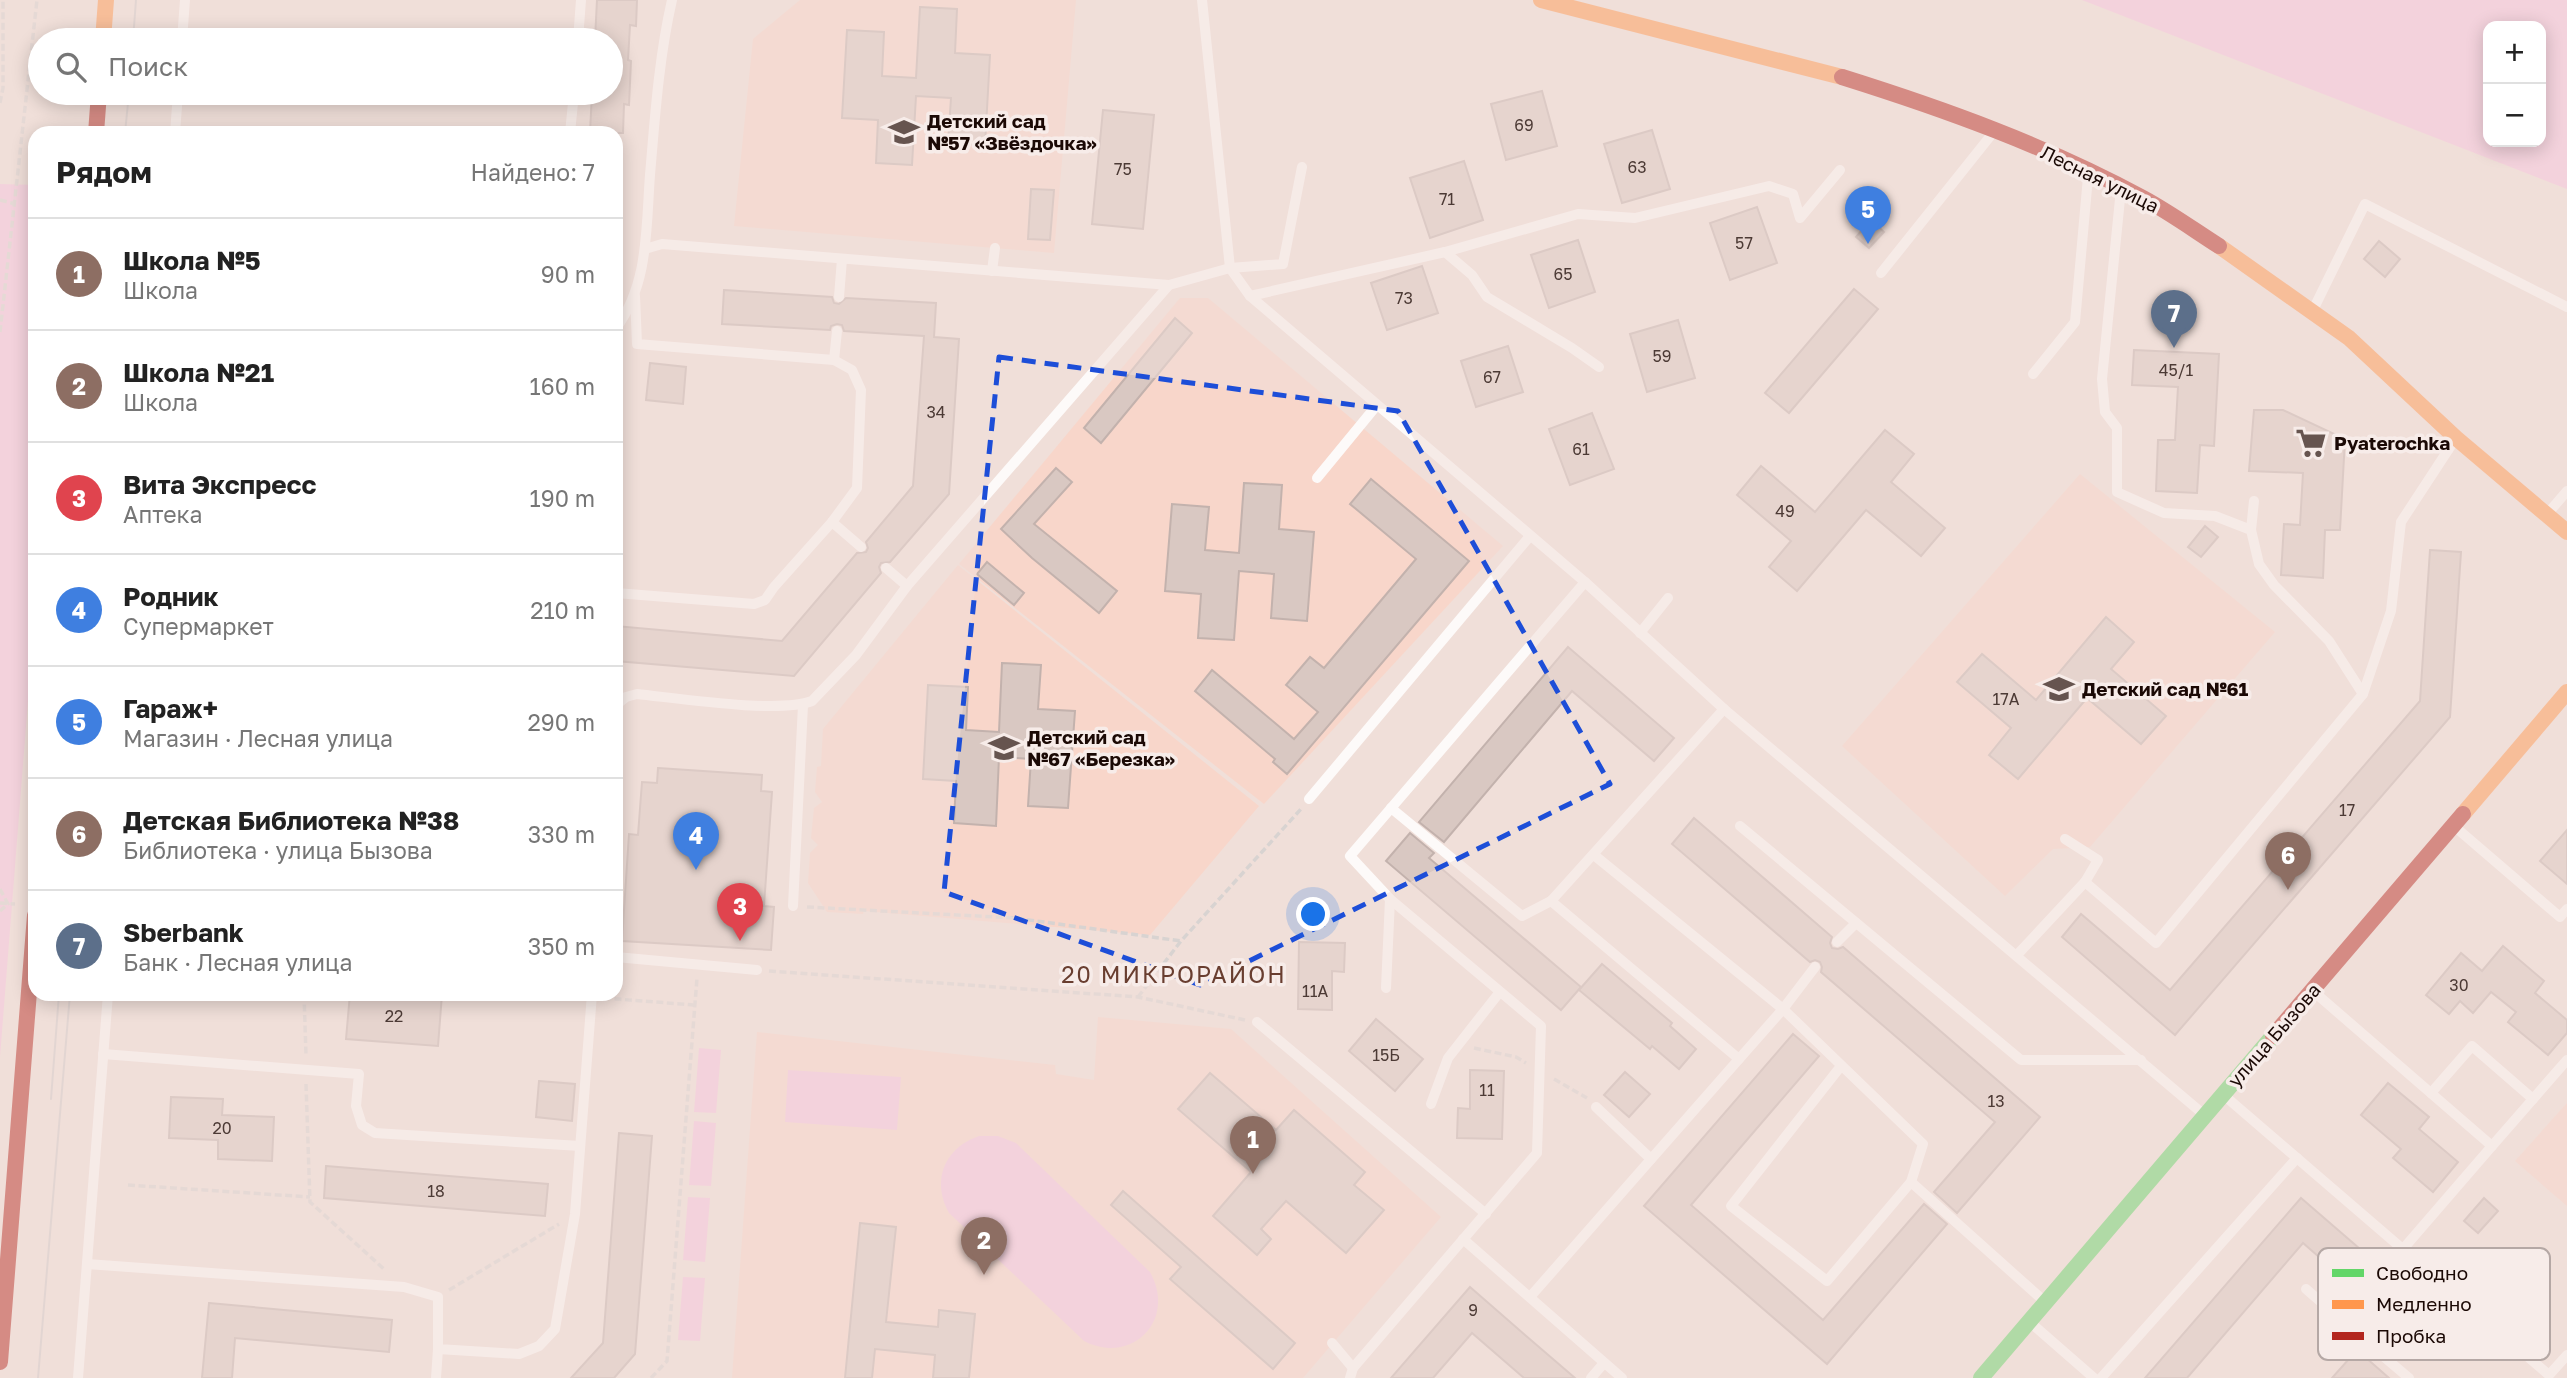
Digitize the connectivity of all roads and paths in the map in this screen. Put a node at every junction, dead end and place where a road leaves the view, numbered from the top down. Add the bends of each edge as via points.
1 (3, 0) edge
2 (37, 0) edge
3 (106, 0) edge
4 (185, 0) edge
5 (581, 0) edge
6 (672, 0) edge
7 (1202, 0) edge
8 (1541, 0) edge
9 (34, 28) edge
10 (104, 28) edge
11 (183, 28) edge
12 (579, 28) edge
13 (28, 83) edge
14 (0, 103) edge
15 (98, 105) edge
16 (177, 105) edge
17 (572, 105) edge
18 (97, 126) edge
19 (176, 126) edge
20 (571, 126) edge
21 (1995, 131) junction
22 (1302, 167) dead end
23 (1840, 170) dead end
24 (2089, 173) junction
25 (2121, 188) junction
26 (0, 200) edge
27 (15, 204) junction
28 (995, 248) dead end
29 (645, 249) junction
30 (1445, 252) junction
31 (842, 259) junction
32 (1230, 268) junction
33 (992, 271) junction
34 (1881, 273) dead end
35 (1169, 285) junction
36 (635, 296) junction
37 (1250, 296) junction
38 (839, 298) dead end
39 (2567, 307) edge
40 (2313, 312) junction
41 (623, 316) edge
42 (837, 331) dead end
43 (0, 332) edge
44 (834, 360) junction
45 (1599, 367) dead end
46 (2032, 374) dead end
47 (1377, 405) junction
48 (2456, 438) junction
49 (1317, 478) dead end
50 (2567, 491) edge
51 (2254, 501) dead end
52 (2547, 515) junction
53 (832, 522) junction
54 (2251, 530) junction
55 (2567, 532) edge
56 (1530, 536) junction
57 (861, 547) dead end
58 (886, 568) dead end
59 (1585, 582) junction
60 (907, 586) junction
61 (623, 594) edge
62 (1668, 598) dead end
63 (1640, 633) junction
64 (2567, 692) edge
65 (2363, 694) junction
66 (623, 699) edge
67 (803, 705) junction
68 (1724, 709) junction
69 (1309, 799) joint
70 (1391, 808) junction
71 (2453, 825) junction
72 (1740, 826) dead end
73 (2064, 839) dead end
74 (1594, 855) junction
75 (2085, 882) junction
76 (0, 889) edge
77 (1390, 899) junction
78 (1551, 901) junction
79 (793, 906) joint
80 (2567, 909) edge
81 (0, 911) edge
82 (2563, 921) edge
83 (1856, 923) junction
84 (1181, 941) junction
85 (1837, 942) dead end
86 (2017, 955) junction
87 (623, 958) edge
88 (698, 965) junction
89 (1815, 967) dead end
90 (757, 970) joint
91 (1386, 988) dead end
92 (2312, 990) junction
93 (1499, 992) junction
94 (1138, 998) junction
95 (623, 999) edge
96 (28, 1001) edge
97 (107, 1001) edge
98 (304, 1001) edge
99 (592, 1001) edge
100 (695, 1005) junction
101 (1783, 1009) junction
102 (1257, 1022) joint
103 (103, 1054) junction
104 (1739, 1059) junction
105 (2141, 1060) junction
106 (2567, 1060) edge
107 (1841, 1066) junction
108 (306, 1070) junction
109 (2431, 1093) junction
110 (2223, 1094) junction
111 (2533, 1099) junction
112 (1431, 1104) dead end
113 (1596, 1107) dead end
114 (2205, 1116) junction
115 (580, 1146) junction
116 (2492, 1146) junction
117 (2297, 1158) junction
118 (1651, 1159) junction
119 (1912, 1182) junction
120 (128, 1185) dead end
121 (310, 1197) junction
122 (575, 1214) junction
123 (1486, 1214) junction
124 (1463, 1239) junction
125 (2402, 1248) edge
126 (2404, 1248) edge
127 (87, 1264) junction
128 (404, 1287) junction
129 (2306, 1289) dead end
130 (438, 1297) junction
131 (1530, 1297) junction
132 (2318, 1299) edge
133 (2045, 1303) junction
134 (2029, 1321) junction
135 (1332, 1343) dead end
136 (438, 1349) junction
137 (2567, 1355) edge
138 (2388, 1360) edge
139 (2529, 1360) edge
140 (0, 1362) edge
141 (1604, 1363) junction
142 (1352, 1373) edge
143 (2548, 1377) edge
144 (78, 1378) edge
145 (436, 1378) edge
146 (651, 1378) edge
147 (1591, 1378) edge
148 (1622, 1378) edge
149 (1981, 1378) edge
150 (2094, 1378) edge
151 (2101, 1378) edge
152 (2409, 1378) edge

1 - 14 path
2 - 9 path
3 - 10 main road
4 - 11 lane
5 - 12 lane
6 - 29 lane via 665,29
7 - 32 lane
8 - 21 main road, Лесная улица via 1603,12 1821,71
13 - 27 path
15 - 18 main road
16 - 19 lane
17 - 20 lane
21 - 24 main road, Лесная улица
21 - 34 lane
22 - 32 lane via 1283,264
23 - 30 lane via 1800,218 1793,194 1769,186 1634,218 1578,214
24 - 25 main road, Лесная улица
24 - 46 lane via 2075,322
25 - 40 main road, Лесная улица via 2225,249
25 - 54 lane via 2102,379 2105,412 2118,428 2117,492 2164,513 2215,516
26 - 27 path
27 - 43 path
28 - 33 lane
29 - 31 lane via 662,244
29 - 36 lane
30 - 37 lane
30 - 45 lane via 1472,275 1487,297
31 - 33 lane
31 - 38 lane
32 - 35 lane
32 - 37 lane
33 - 35 lane
35 - 60 lane
36 - 41 lane
36 - 44 lane via 637,344
37 - 47 lane
39 - 40 lane via 2365,204
40 - 48 main road, Лесная улица via 2348,338
42 - 44 lane
44 - 53 lane via 852,370 861,390 857,488
47 - 49 lane
47 - 56 lane
48 - 52 main road, Лесная улица
48 - 65 lane via 2401,522 2391,611
50 - 52 lane
51 - 54 lane
52 - 55 main road, Лесная улица
53 - 57 lane
53 - 61 lane via 765,600 754,604
54 - 65 lane via 2259,564 2329,641
56 - 59 lane
56 - 69 lane
58 - 60 lane
59 - 63 lane
59 - 70 lane
60 - 67 lane via 856,655
62 - 63 lane
63 - 68 lane
64 - 71 main road, улица Бызова
65 - 75 lane via 2156,943
66 - 67 lane via 637,694
67 - 79 lane
68 - 74 lane
68 - 86 lane
69 - 84 path
70 - 77 lane via 1350,856
70 - 78 lane via 1522,916
71 - 82 lane
71 - 92 main road, улица Бызова
72 - 83 lane
73 - 75 lane via 2098,860
74 - 78 lane
74 - 101 lane
75 - 86 lane
76 - 81 path via 8,904
77 - 91 lane
77 - 93 lane
78 - 104 lane
79 - 84 path via 1015,918
80 - 82 lane
83 - 85 lane
83 - 105 lane via 2021,1060
84 - 94 path
86 - 105 lane
87 - 88 lane
88 - 90 lane
88 - 100 path
89 - 101 lane
90 - 94 path
92 - 109 lane
92 - 110 main road, улица Бызова
93 - 112 lane via 1448,1058
93 - 123 lane via 1541,1026 1536,1153
94 - 102 path
95 - 100 path
96 - 140 main road
97 - 103 lane
98 - 108 path
99 - 115 lane
100 - 146 path via 667,1361
101 - 104 lane
101 - 107 lane
102 - 123 lane
103 - 108 lane
103 - 127 lane
104 - 118 lane
105 - 114 lane
106 - 111 lane
107 - 119 lane via 1923,1144
107 - 119 lane via 1731,1206 1827,1282
108 - 115 lane via 359,1074 356,1106 362,1125 375,1133
108 - 121 path
109 - 111 lane via 2472,1046
109 - 116 lane
110 - 114 main road, улица Бызова
110 - 117 lane
111 - 116 lane
113 - 118 lane
114 - 133 main road, улица Бызова
115 - 122 lane
116 - 126 lane
117 - 125 lane
117 - 151 lane
118 - 131 lane
119 - 133 lane
120 - 121 path
121 - 128 path via 310,1202
122 - 130 path
122 - 136 lane via 555,1329 539,1346 519,1354
123 - 124 lane
124 - 131 lane
124 - 142 lane
127 - 128 lane
127 - 144 lane
128 - 130 lane
129 - 132 lane
130 - 136 lane
131 - 141 lane
133 - 134 main road, улица Бызова
134 - 149 main road, улица Бызова
134 - 150 lane
135 - 142 lane
136 - 145 lane
137 - 143 lane
138 - 152 lane
139 - 143 lane
141 - 147 lane
141 - 148 lane

